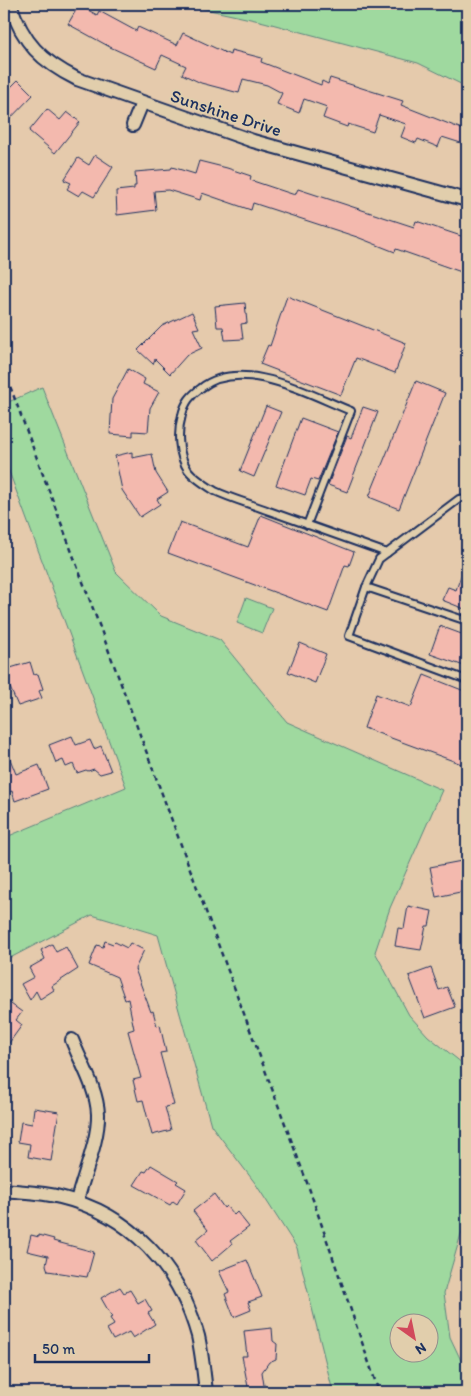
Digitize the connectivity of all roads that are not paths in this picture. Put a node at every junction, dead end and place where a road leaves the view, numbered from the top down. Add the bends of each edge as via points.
1 (10, 4) edge
2 (142, 103) junction
3 (133, 125) dead end
4 (467, 200) edge
5 (467, 498) edge
6 (307, 525) junction
7 (387, 553) junction
8 (366, 587) junction
9 (467, 621) edge
10 (467, 680) edge
11 (72, 1040) dead end
12 (4, 1190) edge
13 (77, 1201) junction
14 (206, 1392) edge

1 - 2 street, Sunshine Drive via 22,34 36,53 56,69
2 - 3 street
2 - 4 street, Sunshine Drive via 253,141
5 - 7 lane via 459,499
6 - 6 lane via 216,491 188,470 178,434 182,413 190,396 224,376 244,374 352,411
6 - 7 lane
7 - 8 lane via 378,559
8 - 9 lane
8 - 10 lane via 349,636
11 - 13 street via 98,1113
12 - 13 street
13 - 14 street via 121,1223 163,1261 188,1305 198,1337

